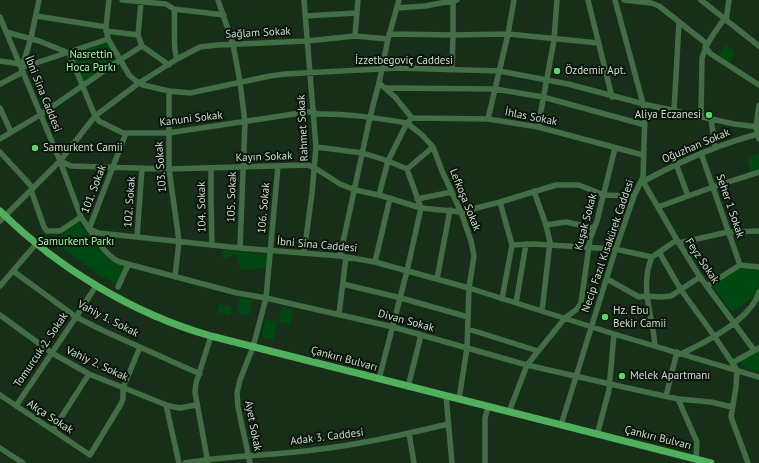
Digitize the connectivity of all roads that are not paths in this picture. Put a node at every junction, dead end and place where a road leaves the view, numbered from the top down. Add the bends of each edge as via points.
1 (39, 0) edge
2 (109, 0) edge
3 (122, 0) edge
4 (218, 0) edge
5 (304, 0) edge
6 (358, 0) edge
7 (399, 0) edge
8 (454, 0) edge
9 (514, 0) edge
10 (557, 0) edge
11 (588, 0) edge
12 (615, 0) edge
13 (624, 0) edge
14 (701, 0) edge
15 (729, 0) edge
16 (141, 2) junction
17 (166, 2) edge
18 (650, 2) edge
19 (396, 8) junction
20 (174, 9) junction
21 (356, 13) junction
22 (224, 15) junction
23 (0, 16) edge
24 (36, 16) junction
25 (305, 16) junction
26 (725, 20) junction
27 (679, 22) junction
28 (106, 29) junction
29 (6, 32) junction
30 (508, 34) junction
31 (138, 35) junction
32 (454, 35) junction
33 (355, 36) junction
34 (388, 36) junction
35 (31, 38) junction
36 (108, 39) junction
37 (554, 40) junction
38 (307, 41) junction
39 (599, 43) junction
40 (233, 44) junction
41 (142, 46) junction
42 (706, 46) junction
43 (759, 46) edge
44 (69, 53) junction
45 (177, 59) junction
46 (120, 60) junction
47 (0, 61) edge
48 (168, 64) junction
49 (22, 68) junction
50 (382, 69) junction
51 (452, 70) junction
52 (499, 71) junction
53 (310, 73) junction
54 (546, 79) junction
55 (240, 82) junction
56 (139, 83) junction
57 (379, 83) junction
58 (0, 84) edge
59 (759, 85) edge
60 (82, 86) junction
61 (386, 88) junction
62 (495, 89) junction
63 (169, 91) junction
64 (612, 96) junction
65 (544, 97) junction
66 (644, 104) junction
67 (759, 105) edge
68 (0, 108) edge
69 (674, 111) junction
70 (314, 113) junction
71 (40, 115) junction
72 (95, 116) junction
73 (370, 117) junction
74 (701, 117) junction
75 (412, 118) junction
76 (488, 119) junction
77 (711, 119) junction
78 (245, 122) junction
79 (407, 123) junction
80 (645, 125) junction
81 (538, 127) junction
82 (757, 127) edge
83 (11, 132) junction
84 (126, 133) junction
85 (168, 133) junction
86 (758, 137) edge
87 (0, 139) edge
88 (316, 147) junction
89 (433, 147) junction
90 (715, 147) junction
91 (615, 148) junction
92 (0, 152) edge
93 (363, 153) junction
94 (701, 153) junction
95 (643, 155) junction
96 (60, 161) junction
97 (388, 161) junction
98 (676, 164) junction
99 (278, 166) junction
100 (113, 167) junction
101 (243, 167) junction
102 (142, 168) junction
103 (211, 168) junction
104 (315, 168) junction
105 (169, 169) junction
106 (407, 169) junction
107 (759, 172) edge
108 (643, 179) junction
109 (713, 187) junction
110 (32, 189) junction
111 (355, 190) junction
112 (452, 192) junction
113 (534, 192) junction
114 (379, 195) junction
115 (604, 195) junction
116 (634, 196) junction
117 (688, 196) junction
118 (390, 198) junction
119 (417, 199) junction
120 (500, 202) junction
121 (658, 207) junction
122 (421, 208) junction
123 (450, 210) junction
124 (461, 212) junction
125 (2, 216) edge
126 (80, 218) junction
127 (546, 226) junction
128 (594, 228) junction
129 (89, 229) junction
130 (759, 231) edge
131 (728, 232) junction
132 (137, 237) junction
133 (179, 241) junction
134 (678, 241) junction
135 (36, 244) junction
136 (526, 244) junction
137 (212, 245) junction
138 (512, 245) junction
139 (550, 246) junction
140 (240, 248) junction
141 (589, 248) junction
142 (616, 249) junction
143 (271, 251) junction
144 (659, 252) junction
145 (304, 254) junction
146 (340, 256) junction
147 (346, 257) junction
148 (652, 257) junction
149 (375, 262) junction
150 (128, 265) junction
151 (740, 265) junction
152 (759, 268) edge
153 (13, 271) junction
154 (407, 271) junction
155 (175, 277) junction
156 (700, 277) junction
157 (437, 279) junction
158 (607, 279) junction
159 (343, 284) junction
160 (0, 286) edge
161 (96, 286) junction
162 (707, 286) junction
163 (118, 287) dead end
164 (469, 288) junction
165 (681, 290) junction
166 (759, 294) edge
167 (646, 296) junction
168 (266, 298) junction
169 (400, 298) junction
170 (502, 299) junction
171 (516, 303) junction
172 (542, 311) junction
173 (339, 314) junction
174 (0, 315) edge
175 (76, 317) junction
176 (468, 317) junction
177 (565, 318) junction
178 (734, 323) junction
179 (591, 327) junction
180 (393, 328) junction
181 (468, 329) junction
182 (614, 334) junction
183 (421, 335) junction
184 (211, 336) junction
185 (715, 337) junction
186 (140, 346) junction
187 (655, 346) junction
188 (253, 347) junction
189 (467, 348) junction
190 (757, 349) edge
191 (538, 352) junction
192 (52, 353) junction
193 (680, 353) junction
194 (732, 362) junction
195 (527, 365) junction
196 (737, 370) junction
197 (89, 374) junction
198 (200, 374) junction
199 (576, 376) junction
200 (759, 377) edge
201 (379, 379) junction
202 (610, 384) junction
203 (408, 387) junction
204 (123, 388) junction
205 (0, 395) edge
206 (446, 396) junction
207 (666, 396) junction
208 (678, 399) junction
209 (459, 400) junction
210 (166, 405) junction
211 (196, 405) junction
212 (16, 406) junction
213 (488, 407) junction
214 (732, 407) junction
215 (509, 412) junction
216 (448, 424) junction
217 (561, 426) junction
218 (52, 430) junction
219 (409, 433) junction
220 (597, 435) junction
221 (0, 448) edge
222 (249, 455) junction
223 (696, 459) junction
224 (207, 461) edge
225 (23, 463) edge
226 (179, 463) edge
227 (185, 463) edge
228 (250, 463) edge
229 (414, 463) edge
230 (452, 463) edge
231 (485, 463) edge
232 (711, 463) edge
233 (748, 463) edge

1 - 24 street
2 - 28 street
3 - 16 street
4 - 22 street, 105. Sokak
5 - 25 street, Rahmet Sokak
6 - 21 street
7 - 19 street
8 - 19 street
8 - 32 street
9 - 30 street
10 - 37 street
11 - 39 street
12 - 66 street, Necip Fazıl Kısakürek Caddesi
13 - 18 street
14 - 26 street
15 - 26 street
16 - 17 street
16 - 31 street
17 - 20 street
18 - 27 street
19 - 34 street
20 - 22 street
20 - 45 street
21 - 25 street
21 - 33 street
22 - 40 street, 105. Sokak
23 - 29 street, İbni Sina Caddesi
24 - 28 street
24 - 35 street
25 - 38 street, Rahmet Sokak
26 - 42 street
26 - 43 street
27 - 42 street
27 - 69 street
28 - 31 street
28 - 36 street
29 - 35 street
29 - 49 street, İbni Sina Caddesi
30 - 32 street, Sağlam Sokak
30 - 37 street, Sağlam Sokak
30 - 52 street
31 - 41 street
32 - 34 street, Sağlam Sokak
32 - 51 street
33 - 34 street, Sağlam Sokak
33 - 38 street, Sağlam Sokak
34 - 50 street
35 - 44 street
35 - 49 street
36 - 44 street
36 - 46 street
37 - 39 street, Sağlam Sokak
37 - 54 street
38 - 40 street, Sağlam Sokak
38 - 53 street, Rahmet Sokak
39 - 64 street
40 - 45 street, Sağlam Sokak via 200,47
40 - 55 street, 105. Sokak
41 - 46 street
41 - 48 street
42 - 59 street via 711,54
42 - 74 street via 702,58
44 - 49 street
44 - 60 street
45 - 48 street, Sağlam Sokak
46 - 56 street
46 - 60 street
47 - 49 street
48 - 56 street, Sağlam Sokak
49 - 58 street
49 - 71 street, İbni Sina Caddesi
50 - 51 street, İzzetbegoviç Caddesi
50 - 53 street, İzzetbegoviç Caddesi
50 - 57 street
51 - 52 street, İzzetbegoviç Caddesi
52 - 54 street, İzzetbegoviç Caddesi
52 - 62 street
53 - 55 street, İzzetbegoviç Caddesi via 276,75
53 - 70 street, Rahmet Sokak
54 - 64 street, İzzetbegoviç Caddesi
54 - 65 street
55 - 63 street, İzzetbegoviç Caddesi via 199,92
55 - 78 street, 105. Sokak
56 - 63 street, İzzetbegoviç Caddesi
56 - 72 street, Sağlam Sokak
57 - 61 street
57 - 73 street
60 - 71 street
60 - 72 street
61 - 62 street
61 - 75 street
62 - 65 street
62 - 76 street
63 - 85 street, 103. Sokak
64 - 66 street, İzzetbegoviç Caddesi
65 - 80 street
65 - 81 street
66 - 69 street, İzzetbegoviç Caddesi
66 - 80 street, Necip Fazıl Kısakürek Caddesi
67 - 82 street
68 - 83 street
69 - 74 street, İzzetbegoviç Caddesi
70 - 73 street, Kanuni Sokak
70 - 78 street, Kanuni Sokak
70 - 88 street, Rahmet Sokak
71 - 83 street
71 - 96 street, İbni Sina Caddesi
72 - 84 street, Kanuni Sokak via 99,121
72 - 96 street, Sağlam Sokak
73 - 79 street, Kanuni Sokak
73 - 93 street
74 - 77 street, İzzetbegoviç Caddesi
75 - 76 street, İhlas Sokak
75 - 79 street
76 - 81 street, İhlas Sokak
77 - 82 street, İzzetbegoviç Caddesi
77 - 90 street
78 - 85 street, Kanuni Sokak
78 - 101 street, 105. Sokak
79 - 89 street, Lefkoşa Sokak
79 - 97 street
80 - 95 street, Necip Fazıl Kısakürek Caddesi
81 - 91 street, İhlas Sokak
82 - 86 street
83 - 87 street
84 - 85 street, Kanuni Sokak
84 - 100 street, 101. Sokak
85 - 105 street, 103. Sokak
86 - 90 street, Oğuzhan Sokak
88 - 93 street
88 - 104 street, Rahmet Sokak
89 - 106 street
89 - 112 street, Lefkoşa Sokak
90 - 94 street, Oğuzhan Sokak
91 - 95 street, İhlas Sokak
91 - 115 street, Kuşak Sokak
92 - 110 street
93 - 97 street
93 - 111 street
94 - 98 street, Oğuzhan Sokak
94 - 109 street, Seher 1 Sokak
95 - 108 street, Necip Fazıl Kısakürek Caddesi
96 - 100 street, Kayın Sokak via 71,166
96 - 110 street, Sağlam Sokak
96 - 126 street, İbni Sina Caddesi
97 - 106 street
97 - 114 street
98 - 108 street, Oğuzhan Sokak
98 - 117 street
99 - 101 street, Kayın Sokak
99 - 104 street, Kayın Sokak via 308,165
99 - 143 street, 106. Sokak
100 - 102 street, Kayın Sokak
100 - 129 street, 101. Sokak
101 - 103 street, Kayın Sokak
101 - 140 street, 105. Sokak
102 - 105 street, Kayın Sokak
102 - 132 street, 102. Sokak
103 - 105 street, Kayın Sokak
103 - 137 street, 104. Sokak
104 - 111 street, Kayın Sokak
104 - 145 street, Rahmet Sokak
105 - 133 street, 103. Sokak
106 - 119 street
107 - 109 street
108 - 116 street, Necip Fazıl Kısakürek Caddesi
108 - 121 street, Feyz Sokak
109 - 117 street
109 - 131 street, Seher 1 Sokak
110 - 125 street, Sağlam Sokak
110 - 126 street via 47,231 60,231
111 - 114 street, Kayın Sokak
111 - 146 street
112 - 119 street
112 - 124 street, Lefkoşa Sokak
113 - 115 street via 556,185 579,186
113 - 120 street
113 - 127 street
114 - 118 street, Kayın Sokak
115 - 116 street
115 - 128 street, Kuşak Sokak
116 - 142 street, Necip Fazıl Kısakürek Caddesi
117 - 121 street
118 - 122 street, Kayın Sokak
118 - 149 street
119 - 122 street
120 - 124 street
120 - 138 street
121 - 134 street, Feyz Sokak
122 - 123 street, Kayın Sokak
122 - 154 street
123 - 124 street, Kayın Sokak
123 - 157 street
124 - 164 street, Lefkoşa Sokak via 474,256
125 - 135 main road, Çankırı Bulvarı
126 - 129 street, İbni Sina Caddesi
127 - 128 street via 566,222
127 - 139 street
128 - 141 street, Kuşak Sokak
129 - 132 street, İbni Sina Caddesi
129 - 150 street, Divan Sokak via 110,257
130 - 131 street
131 - 134 street
131 - 151 street, Seher 1 Sokak
132 - 133 street, İbni Sina Caddesi
133 - 137 street, İbni Sina Caddesi
133 - 155 street, 103. Sokak
134 - 144 street
134 - 156 street, Feyz Sokak
135 - 153 street
135 - 161 main road, Çankırı Bulvarı
136 - 138 street
136 - 139 street
136 - 171 street
137 - 140 street, İbni Sina Caddesi
138 - 170 street
139 - 141 street
139 - 172 street
140 - 143 street, İbni Sina Caddesi
141 - 142 street
141 - 177 street, Kuşak Sokak via 581,303
142 - 148 street
142 - 158 street, Necip Fazıl Kısakürek Caddesi
143 - 145 street, İbni Sina Caddesi
143 - 168 street, 106. Sokak
144 - 148 street
144 - 165 street
145 - 146 street, İbni Sina Caddesi
146 - 147 street, İbni Sina Caddesi
147 - 149 street, İbni Sina Caddesi
147 - 159 street
148 - 167 street
149 - 154 street, İbni Sina Caddesi
150 - 155 street, Divan Sokak
150 - 163 street
151 - 152 street
151 - 162 street
153 - 160 street
153 - 175 street, Vahiy 1. Sokak
154 - 157 street, İbni Sina Caddesi
154 - 169 street
155 - 168 street, Divan Sokak
156 - 162 street, Feyz Sokak
156 - 165 street
157 - 164 street, İbni Sina Caddesi
158 - 167 street via 639,297
158 - 179 street, Necip Fazıl Kısakürek Caddesi
159 - 169 street
159 - 173 street
161 - 175 street, Tomurcuk 2. Sokak
161 - 184 main road, Çankırı Bulvarı via 160,318
162 - 178 street, Feyz Sokak
164 - 170 street, İbni Sina Caddesi
164 - 176 street, Lefkoşa Sokak
165 - 167 street via 671,296
165 - 185 street
166 - 178 street via 749,309
167 - 187 street
168 - 173 street, Divan Sokak
168 - 188 street, Ayet Sokak
169 - 176 street
169 - 180 street
170 - 171 street, İbni Sina Caddesi
171 - 172 street, İbni Sina Caddesi
172 - 177 street, İbni Sina Caddesi
173 - 180 street, Divan Sokak
174 - 192 street, Vahiy 2. Sokak
175 - 186 street, Vahiy 1. Sokak
175 - 192 street, Tomurcuk 2. Sokak
176 - 181 street, Lefkoşa Sokak
177 - 179 street, İbni Sina Caddesi
177 - 191 street, Kuşak Sokak
178 - 185 street
178 - 190 street, Feyz Sokak
179 - 182 street, İbni Sina Caddesi
179 - 199 street, Necip Fazıl Kısakürek Caddesi
180 - 183 street, Divan Sokak
180 - 201 street
181 - 189 street, Lefkoşa Sokak
181 - 191 street
182 - 187 street, İbni Sina Caddesi
182 - 202 street
183 - 189 street, Divan Sokak
183 - 203 street
184 - 188 main road, Çankırı Bulvarı
184 - 198 street
185 - 193 street
185 - 194 street
186 - 198 street, Vahiy 1. Sokak
186 - 204 street
187 - 193 street, İbni Sina Caddesi
188 - 201 main road, Çankırı Bulvarı
188 - 222 street, Ayet Sokak via 237,393
189 - 195 street, Divan Sokak
189 - 209 street, Lefkoşa Sokak
190 - 194 street
191 - 195 street, Kuşak Sokak
192 - 197 street, Vahiy 2. Sokak
192 - 212 street, Tomurcuk 2. Sokak
193 - 196 street, İbni Sina Caddesi
193 - 207 street
194 - 196 street
195 - 199 street, Divan Sokak
195 - 215 street, Kuşak Sokak
196 - 200 street, İbni Sina Caddesi
196 - 214 street
197 - 204 street, Vahiy 2. Sokak
197 - 218 street
198 - 211 street via 196,383
199 - 202 street, Divan Sokak
199 - 217 street, Necip Fazıl Kısakürek Caddesi
201 - 203 main road, Çankırı Bulvarı
202 - 207 street, Divan Sokak
202 - 220 street
203 - 206 main road, Çankırı Bulvarı
204 - 210 street, Vahiy 2. Sokak
204 - 218 street, Akça Sokak via 121,404 90,454
205 - 212 street, Akça Sokak
206 - 209 main road, Çankırı Bulvarı
206 - 216 street
207 - 208 street, Divan Sokak
208 - 214 street, Divan Sokak
208 - 223 street via 697,442
209 - 213 main road, Çankırı Bulvarı
210 - 211 street, Vahiy 2. Sokak via 180,408
210 - 226 street
211 - 224 street
212 - 218 street, Akça Sokak
213 - 215 main road, Çankırı Bulvarı
213 - 231 street via 485,418
214 - 233 street via 731,417
215 - 217 main road, Çankırı Bulvarı
216 - 219 street, Adak 3. Caddesi
216 - 230 street
217 - 220 main road, Çankırı Bulvarı
219 - 222 street, Adak 3. Caddesi via 325,449
219 - 229 street
220 - 223 main road, Çankırı Bulvarı
221 - 225 street
222 - 224 street, Adak 3. Caddesi
222 - 228 street, Ayet Sokak
223 - 232 main road, Çankırı Bulvarı
224 - 227 street, Adak 3. Caddesi

